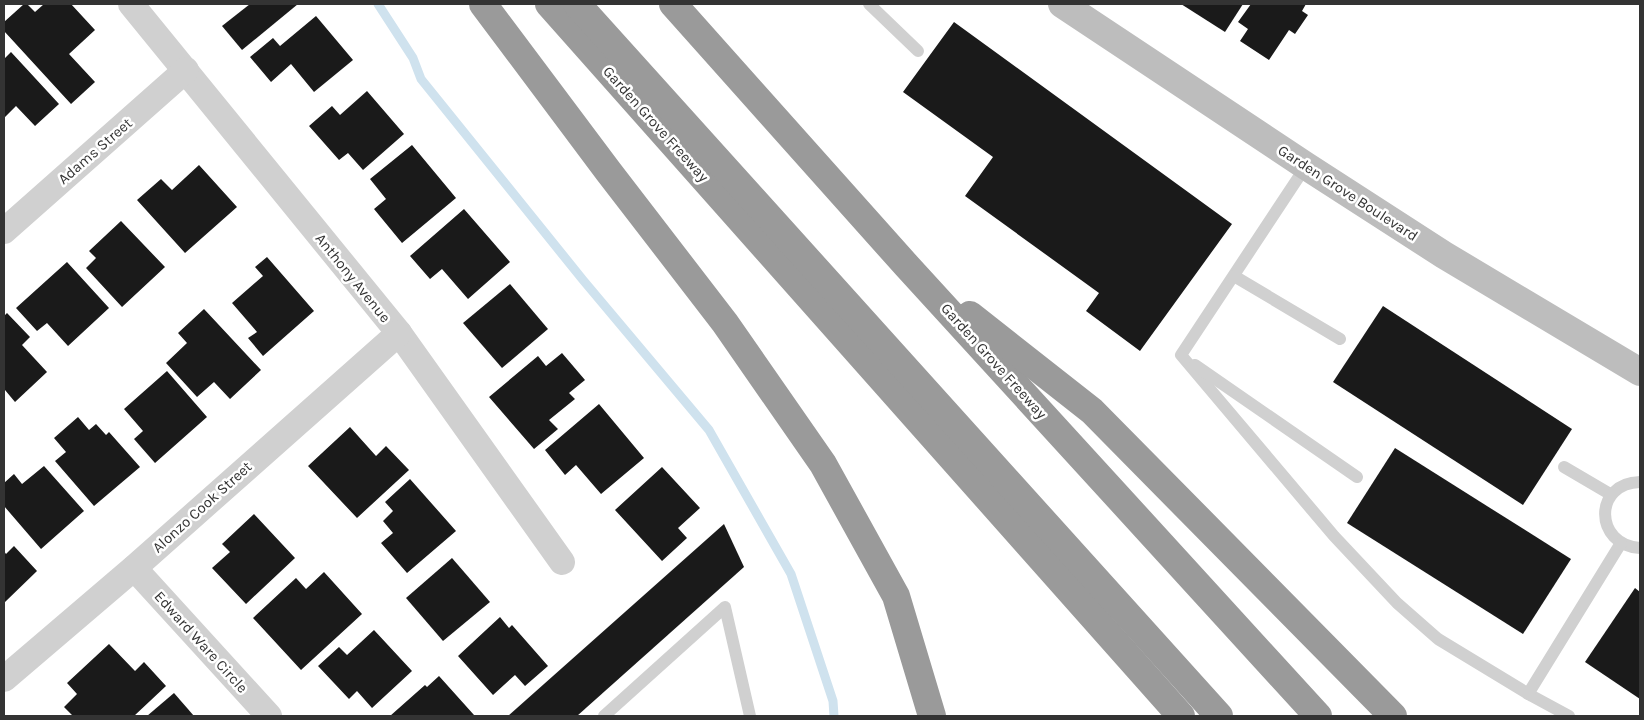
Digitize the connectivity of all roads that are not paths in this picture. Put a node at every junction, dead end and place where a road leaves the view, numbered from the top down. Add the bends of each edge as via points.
1 (131, 4) edge
2 (483, 4) edge
3 (549, 4) edge
4 (577, 4) edge
5 (673, 4) edge
6 (869, 4) edge
7 (1062, 4) edge
8 (918, 51) dead end
9 (186, 70) junction
10 (1306, 166) junction
11 (4, 231) edge
12 (906, 265) junction
13 (1234, 276) junction
14 (398, 333) junction
15 (1340, 339) dead end
16 (1181, 355) junction
17 (1640, 372) edge
18 (1564, 467) dead end
19 (1357, 477) dead end
20 (1640, 482) edge
21 (1610, 494) junction
22 (1621, 543) junction
23 (1640, 548) edge
24 (562, 562) dead end
25 (134, 568) junction
26 (4, 679) edge
27 (1528, 694) junction
28 (269, 716) edge
29 (604, 716) edge
30 (750, 716) edge
31 (932, 716) edge
32 (1180, 716) edge
33 (1219, 716) edge
34 (1318, 716) edge
35 (1392, 716) edge
36 (1569, 716) edge

1 - 9 street, Anthony Avenue
2 - 31 highway via 725,323 823,464 896,596
3 - 32 highway, Garden Grove Freeway
4 - 33 highway
5 - 12 highway, Garden Grove Freeway
6 - 8 lane
7 - 10 main road, Garden Grove Boulevard
9 - 11 street, Adams Street
9 - 14 street, Anthony Avenue
10 - 13 lane
10 - 17 main road, Garden Grove Boulevard via 1444,255
12 - 34 highway, Garden Grove Freeway
12 - 35 highway via 1092,411
13 - 15 lane
13 - 16 lane
14 - 24 street, Anthony Avenue
14 - 25 street, Alonzo Cook Street
16 - 19 lane
16 - 27 lane via 1334,536 1397,603 1438,639
18 - 21 lane
20 - 21 lane via 1620,486
21 - 22 lane via 1606,504 1607,526
22 - 23 lane
22 - 27 lane
25 - 26 street, Alonzo Cook Street
25 - 28 street, Edward Ware Circle
27 - 36 lane
29 - 30 lane via 725,607

